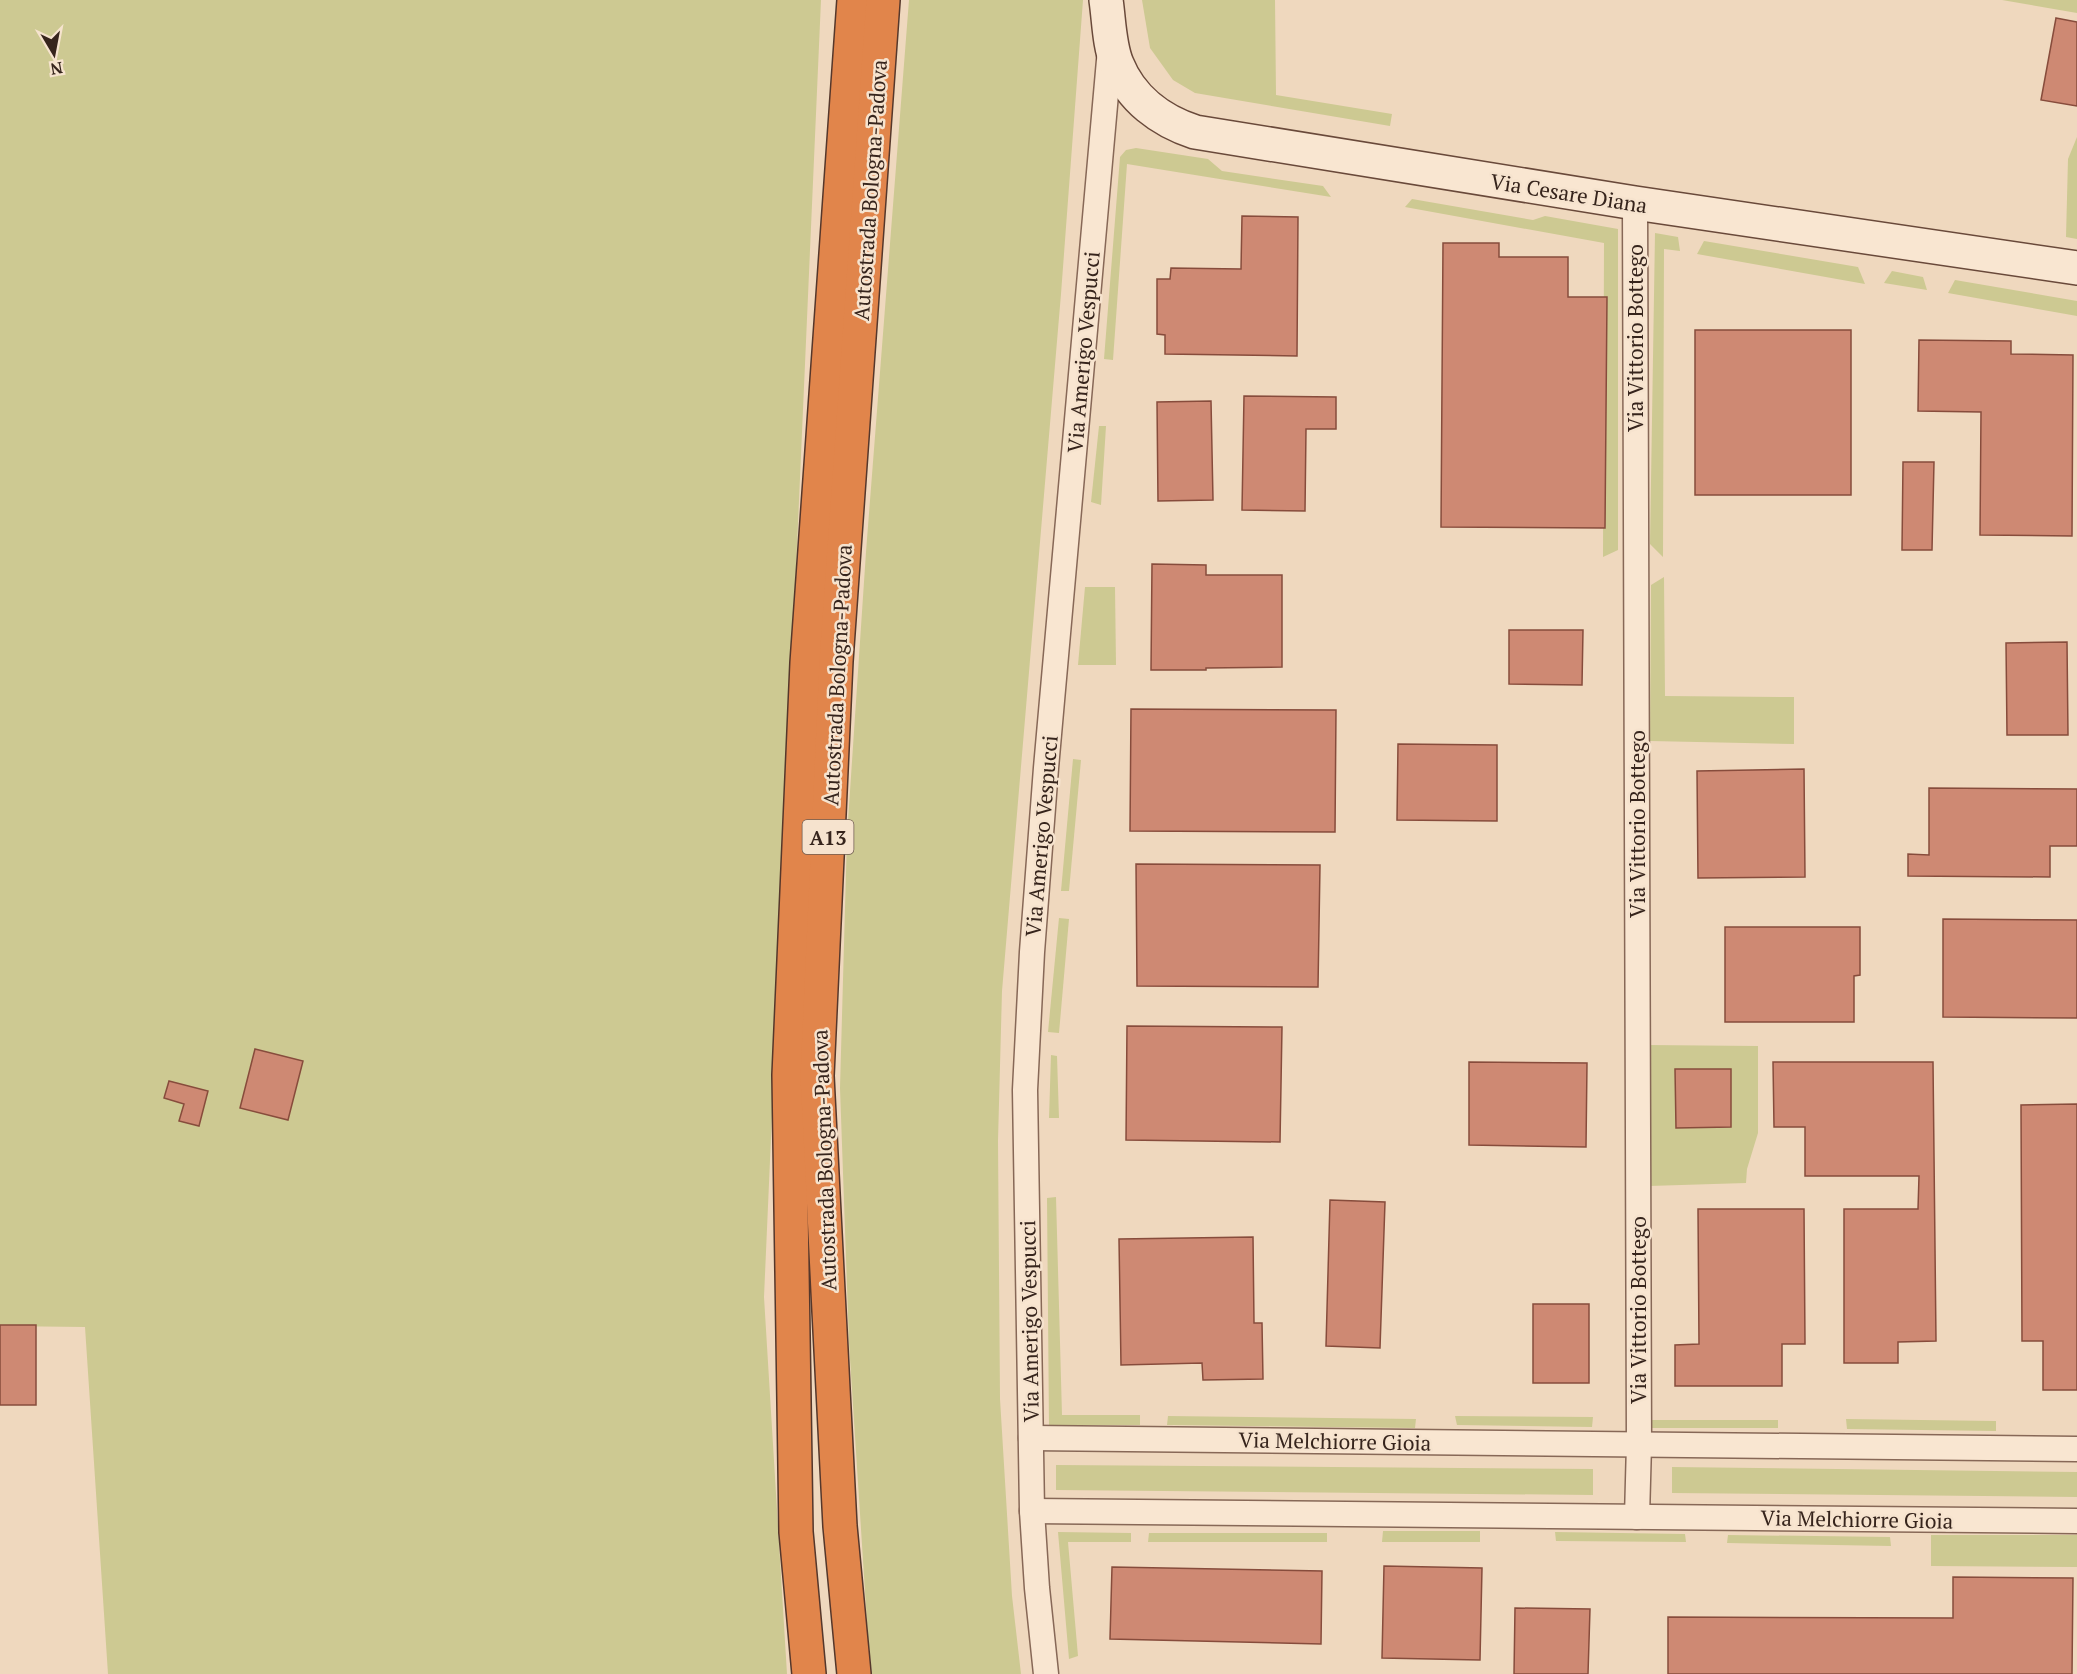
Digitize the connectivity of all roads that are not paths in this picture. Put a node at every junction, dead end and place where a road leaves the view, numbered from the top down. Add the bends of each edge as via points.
1 (854, 0) edge
2 (883, 0) edge
3 (1106, 0) edge
4 (1111, 38) junction
5 (1635, 203) junction
6 (2077, 268) edge
7 (1031, 1438) junction
8 (1639, 1444) junction
9 (2077, 1449) edge
10 (1032, 1511) junction
11 (1636, 1517) junction
12 (2077, 1521) edge
13 (809, 1674) edge
14 (854, 1674) edge
15 (1046, 1674) edge

1 - 13 highway, Autostrada Bologna-Padova / A13 via 807,663 789,1075 796,1532
2 - 14 highway, Autostrada Bologna-Padova / A13 via 836,662 817,1076 840,1526
3 - 4 main road, Via Amerigo Vespucci
4 - 5 main road, Via Cesare Diana via 1116,63 1143,103 1160,117 1196,132
4 - 7 street, Via Amerigo Vespucci via 1032,952 1025,1090
5 - 6 main road, Via Cesare Diana
5 - 8 street, Via Vittorio Bottego
7 - 8 street, Via Melchiorre Gioia
7 - 10 street, Via Amerigo Vespucci
8 - 9 street, Via Melchiorre Gioia
8 - 11 street
10 - 11 street, Via Melchiorre Gioia
10 - 15 street, Via Amerigo Vespucci
11 - 12 street, Via Melchiorre Gioia

